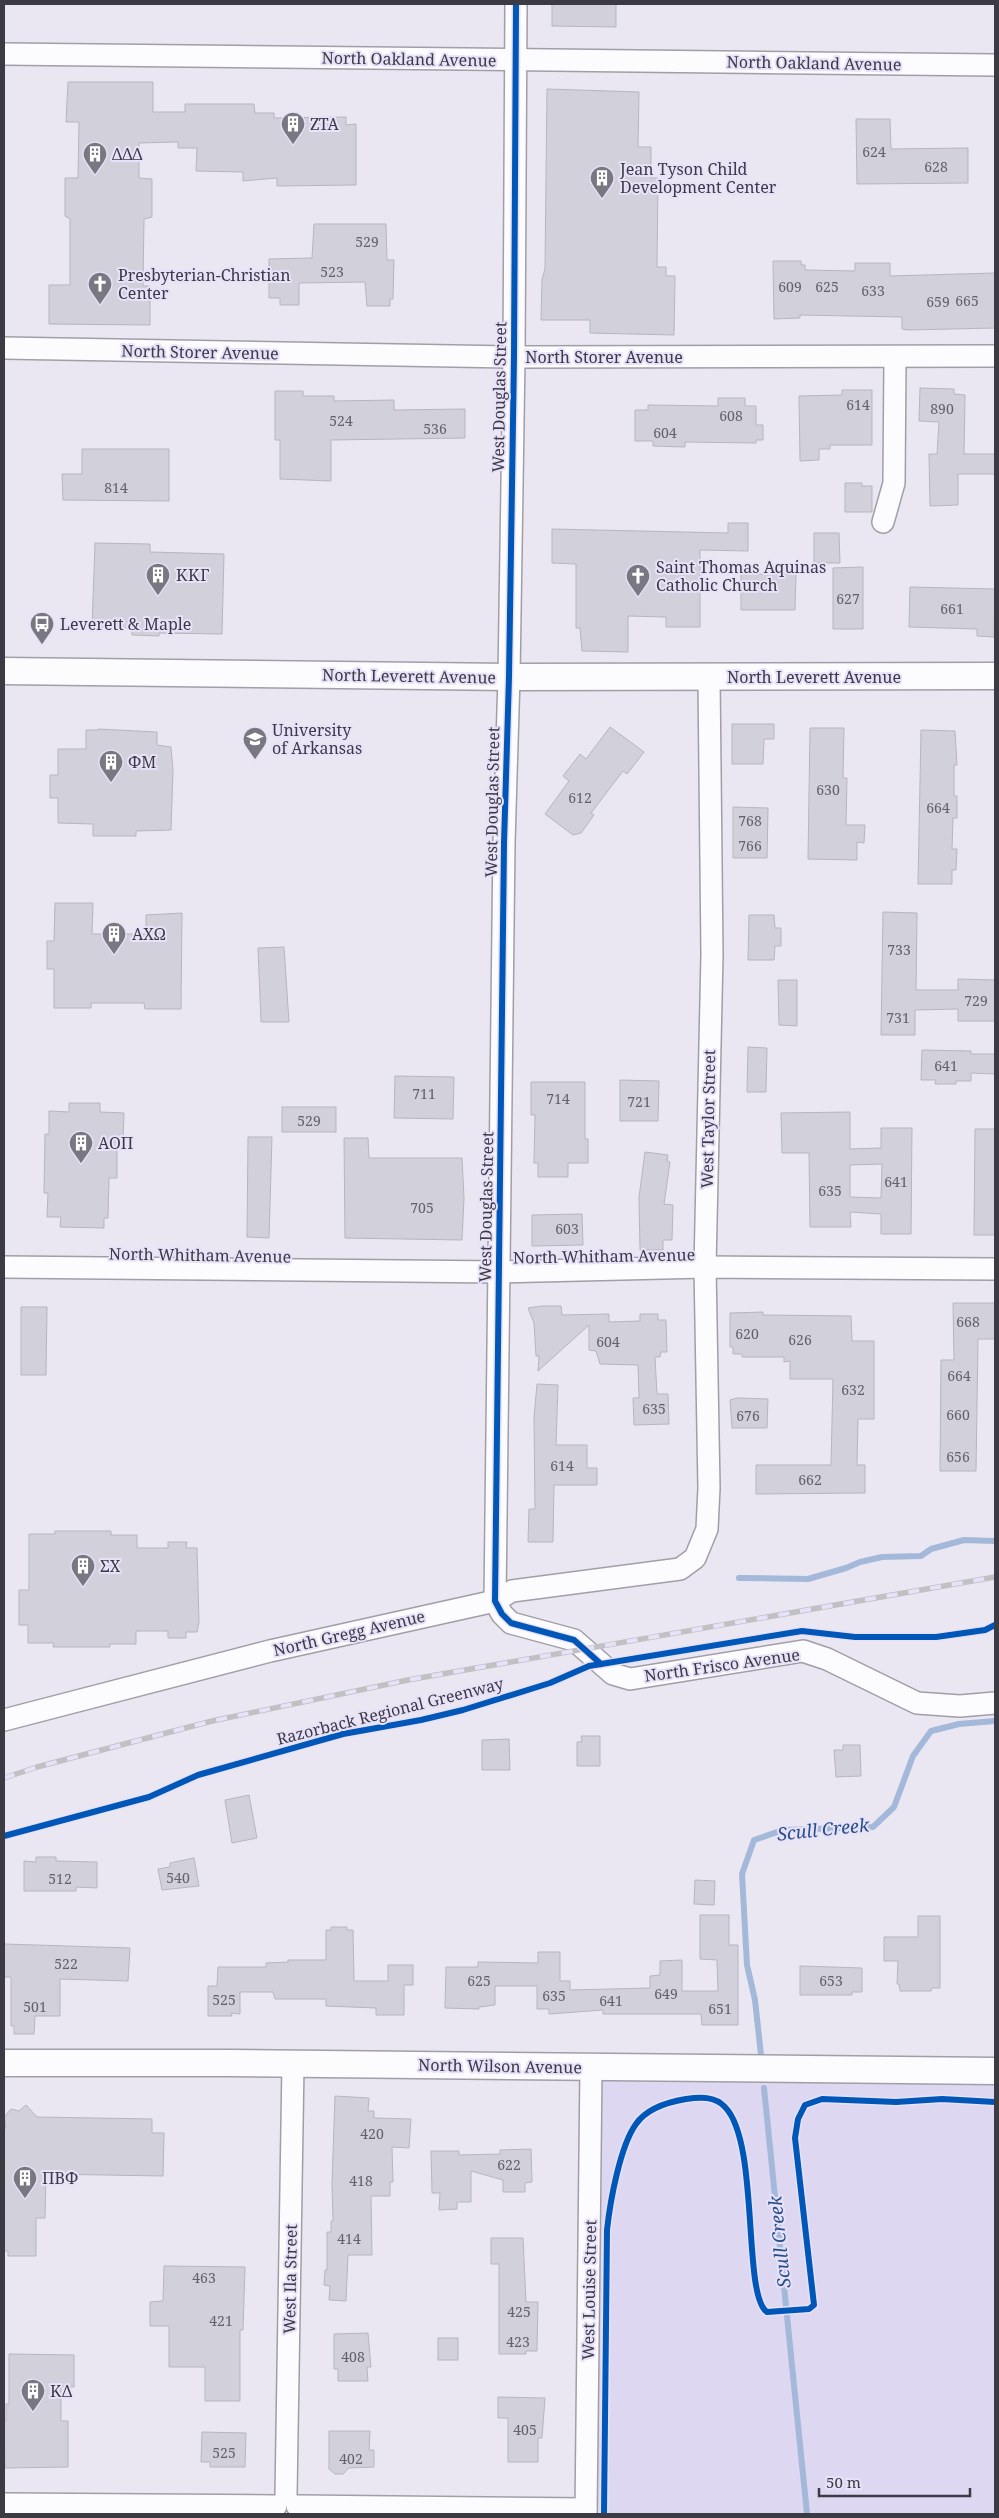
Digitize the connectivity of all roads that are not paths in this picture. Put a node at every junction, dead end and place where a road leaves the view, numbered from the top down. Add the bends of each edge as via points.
1 (516, 4) edge
2 (4, 54) edge
3 (515, 61) junction
4 (995, 65) edge
5 (4, 348) edge
6 (995, 356) edge
7 (514, 357) junction
8 (895, 358) junction
9 (883, 522) dead end
10 (4, 671) edge
11 (995, 676) edge
12 (509, 677) junction
13 (708, 678) junction
14 (4, 1267) edge
15 (705, 1268) junction
16 (995, 1269) edge
17 (500, 1272) junction
18 (695, 1558) joint
19 (495, 1601) junction
20 (995, 1703) edge
21 (4, 1720) edge
22 (4, 2063) edge
23 (293, 2064) junction
24 (591, 2066) junction
25 (995, 2071) edge
26 (4, 2504) edge
27 (286, 2507) edge
28 (586, 2512) edge

1 - 3 street, West Douglas Street
2 - 3 street, North Oakland Avenue
3 - 4 street, North Oakland Avenue
3 - 7 street, West Douglas Street
5 - 7 street, North Storer Avenue
6 - 8 street, North Storer Avenue
7 - 8 street, North Storer Avenue
7 - 12 street, West Douglas Street
8 - 9 street via 894,483
10 - 12 street, North Leverett Avenue
11 - 13 street, North Leverett Avenue
12 - 13 street, North Leverett Avenue
12 - 17 street, West Douglas Street
13 - 15 street, West Taylor Street via 712,955
14 - 17 street, North Whitham Avenue
15 - 16 street, North Whitham Avenue
15 - 17 street, North Whitham Avenue
15 - 18 street, West Taylor Street via 709,1488 706,1529
17 - 19 street, West Douglas Street
18 - 19 street, North Gregg Avenue via 680,1568 512,1591
19 - 20 street, North Frisco Avenue via 511,1623 574,1640 613,1674 630,1679 803,1651 917,1702 960,1706
19 - 21 street, North Gregg Avenue via 270,1651
22 - 23 street, North Wilson Avenue
23 - 24 street, North Wilson Avenue
23 - 27 street, West Ila Street
24 - 25 street, North Wilson Avenue
24 - 28 street, West Louise Street
26 - 27 street
27 - 28 street

